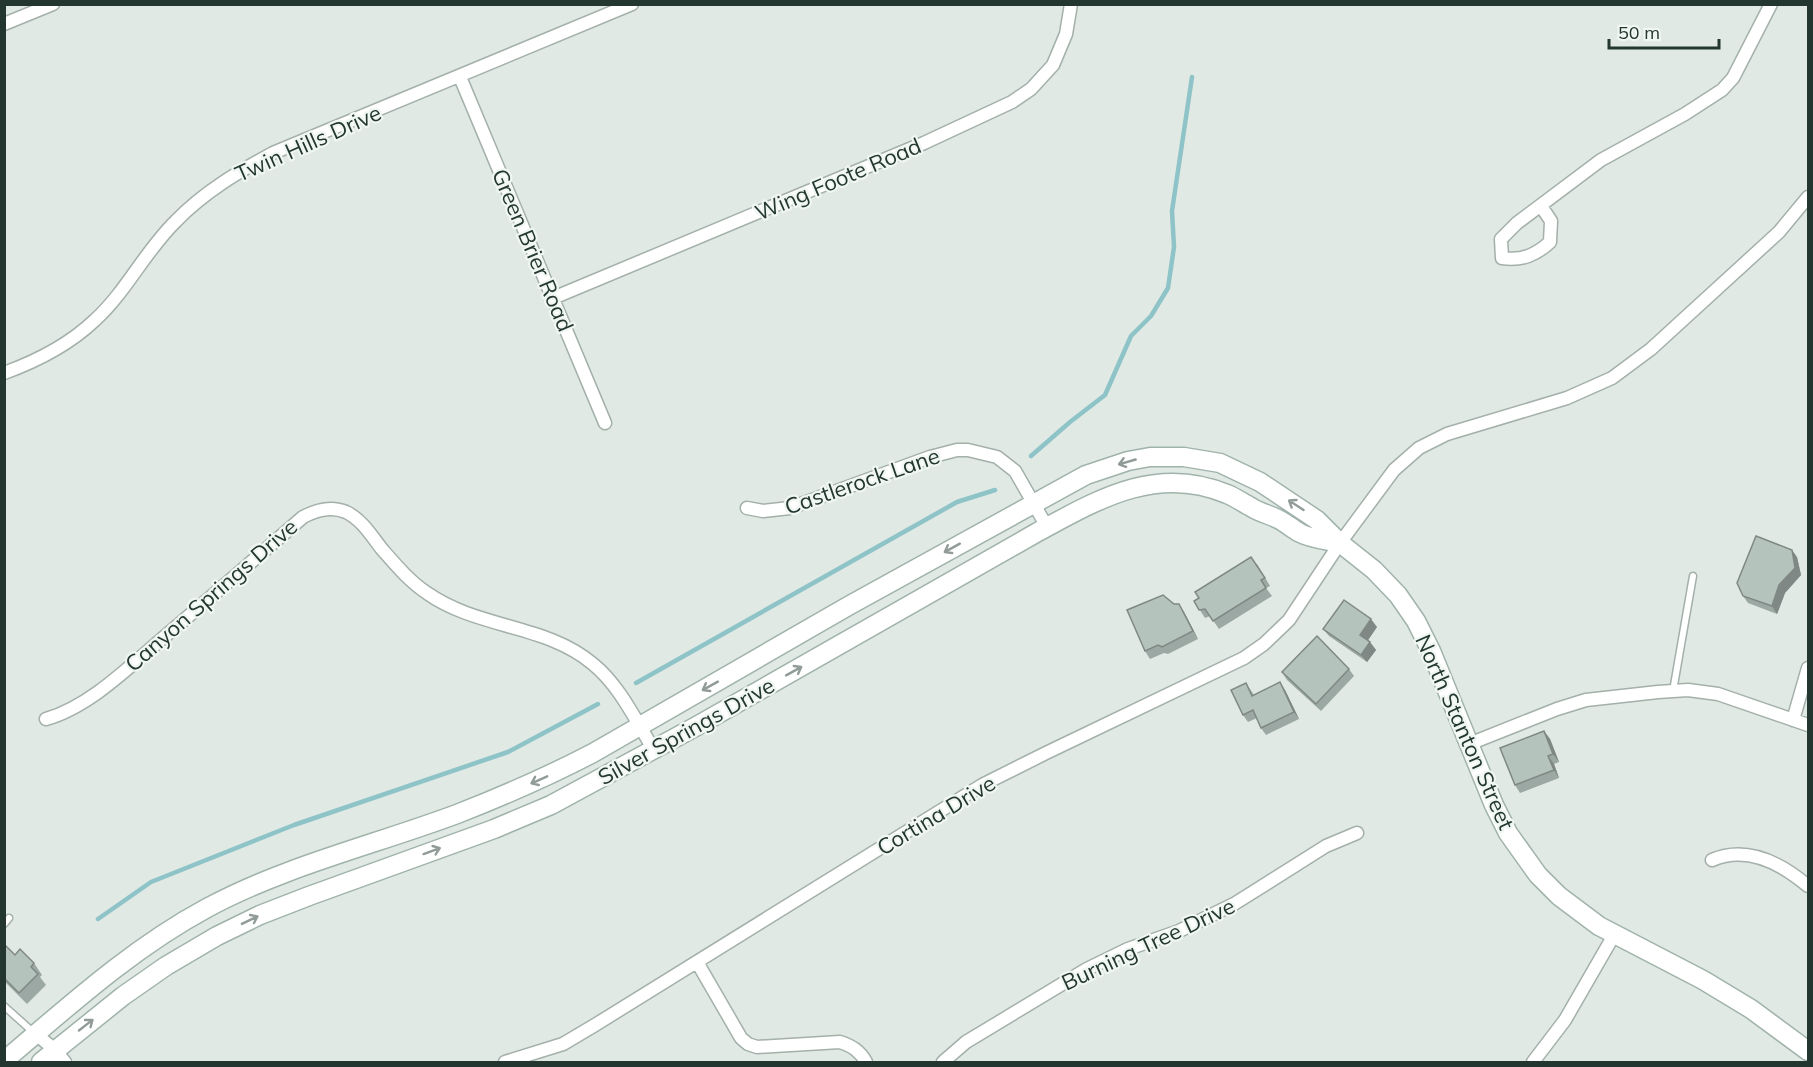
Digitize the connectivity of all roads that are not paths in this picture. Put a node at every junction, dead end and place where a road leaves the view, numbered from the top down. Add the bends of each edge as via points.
1 (632, 4) edge
2 (1071, 4) edge
3 (1771, 4) edge
4 (47, 6) edge
5 (4, 24) edge
6 (460, 77) junction
7 (1809, 197) edge
8 (1541, 206) junction
9 (553, 298) junction
10 (4, 374) edge
11 (605, 423) dead end
12 (1184, 458) joint
13 (1035, 503) junction
14 (747, 508) dead end
15 (1047, 527) junction
16 (1340, 543) junction
17 (1693, 576) dead end
18 (1809, 668) edge
19 (1673, 691) junction
20 (46, 719) dead end
21 (1793, 720) junction
22 (1809, 724) edge
23 (639, 726) junction
24 (1469, 744) junction
25 (654, 750) junction
26 (1357, 833) dead end
27 (1712, 860) dead end
28 (1809, 886) edge
29 (9, 918) dead end
30 (4, 924) edge
31 (1614, 935) junction
32 (697, 962) junction
33 (4, 1006) edge
34 (36, 1035) junction
35 (1809, 1051) edge
36 (60, 1056) edge
37 (4, 1061) edge
38 (41, 1062) edge
39 (505, 1062) edge
40 (866, 1062) edge
41 (943, 1062) edge
42 (1533, 1062) edge

1 - 6 street, Twin Hills Drive
2 - 9 street, Wing Foote Road via 1066,34 1053,65 1031,89 991,114
3 - 8 street via 1733,78 1722,90 1601,160
4 - 5 street
6 - 9 street, Green Brier Road
6 - 10 street, Twin Hills Drive via 273,153 233,175 176,220 95,321 73,339
7 - 16 street, Cortina Drive via 1779,232 1632,364 1591,389 1447,434 1419,448 1394,470
8 - 8 street via 1551,221 1550,242 1538,253 1515,260 1502,258 1501,239
9 - 11 street, Green Brier Road
12 -> 13 street, Silver Springs Drive via 1128,461 1086,475
16 -> 12 street, North Stanton Street via 1317,520 1260,482 1220,463
13 - 14 street, Castlerock Lane via 1005,462 979,451 957,450 930,456 789,508
13 - 15 street, Castlerock Lane
13 -> 23 street, Silver Springs Drive
15 - 16 street, Silver Springs Drive via 1125,489 1186,482 1228,494 1301,534
25 -> 15 street, Silver Springs Drive
16 - 24 street, North Stanton Street via 1374,570 1416,621
16 - 32 street, Cortina Drive via 1289,620 1244,658 982,785
17 - 19 lane
18 - 21 street
19 - 21 street via 1718,694
19 - 24 street via 1586,700
20 - 23 street, Canyon Springs Drive via 85,701 303,517 322,509 340,510 358,520 410,578 441,603 478,619 549,639 576,652 604,674
21 - 22 street
23 - 25 street, Canyon Springs Drive
23 -> 34 street, Silver Springs Drive via 516,790 255,885 207,908 115,968
24 - 31 street, North Stanton Street via 1494,805 1522,855 1559,896
36 -> 25 street, Silver Springs Drive via 123,996 217,936 260,915 551,806
26 - 41 street, Burning Tree Drive via 1326,846 1226,909 1087,969 966,1042
27 - 28 street via 1729,855 1755,856
29 - 30 lane
31 - 35 street, North Stanton Street via 1704,980
31 - 42 street via 1565,1020
32 - 39 street, Cortina Drive via 563,1044
32 - 40 street via 748,1044 767,1047 840,1042 850,1045
33 - 34 lane
34 - 36 street
34 - 37 street, Silver Springs Drive
36 - 38 street, Silver Springs Drive

